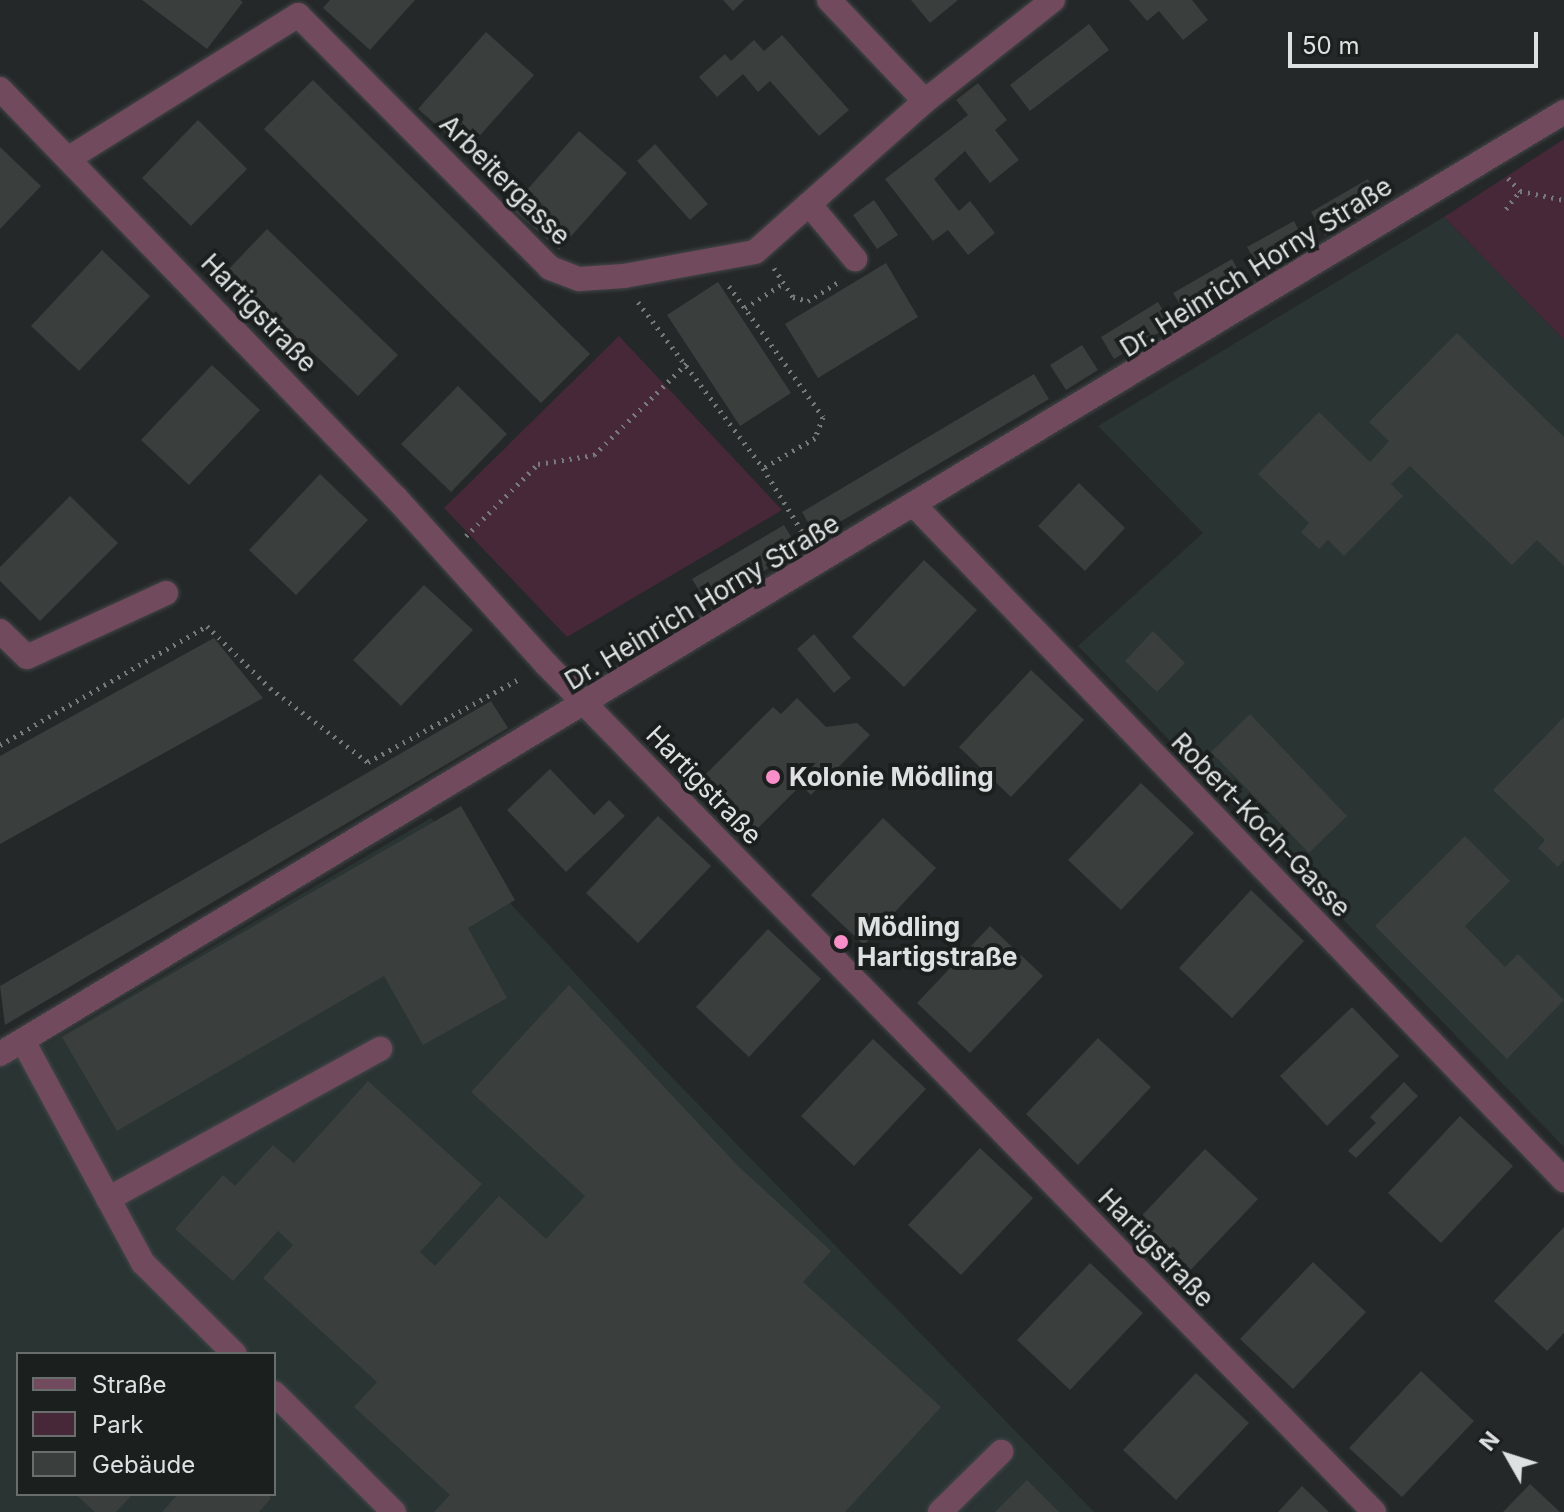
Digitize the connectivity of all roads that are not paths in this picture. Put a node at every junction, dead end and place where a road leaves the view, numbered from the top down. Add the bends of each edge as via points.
1 (829, 0) edge
2 (1053, 0) edge
3 (0, 89) edge
4 (925, 101) junction
5 (1564, 112) edge
6 (71, 157) junction
7 (809, 204) junction
8 (855, 259) dead end
9 (917, 508) junction
10 (166, 593) dead end
11 (0, 631) edge
12 (587, 704) junction
13 (23, 1041) junction
14 (380, 1049) dead end
15 (0, 1054) edge
16 (1564, 1180) edge
17 (108, 1199) junction
18 (233, 1352) edge
19 (276, 1395) edge
20 (1001, 1452) dead end
21 (394, 1512) edge
22 (940, 1512) edge
23 (1374, 1512) edge

1 - 4 street
2 - 4 street, Arbeitergasse
3 - 6 street, Hartigstraße
4 - 7 street, Arbeitergasse
5 - 9 street, Dr. Heinrich Horny Straße
6 - 7 street, Arbeitergasse via 298,15 550,268 579,279 624,276 761,248
6 - 12 street, Hartigstraße
7 - 8 street
9 - 12 street, Dr. Heinrich Horny Straße
9 - 16 street, Robert-Koch-Gasse
10 - 11 street via 27,657
12 - 13 street, Dr. Heinrich Horny Straße
12 - 23 street, Hartigstraße
13 - 15 street, Dr. Heinrich Horny Straße
13 - 17 street
14 - 17 street
17 - 18 street via 143,1263
19 - 21 street
20 - 22 street

